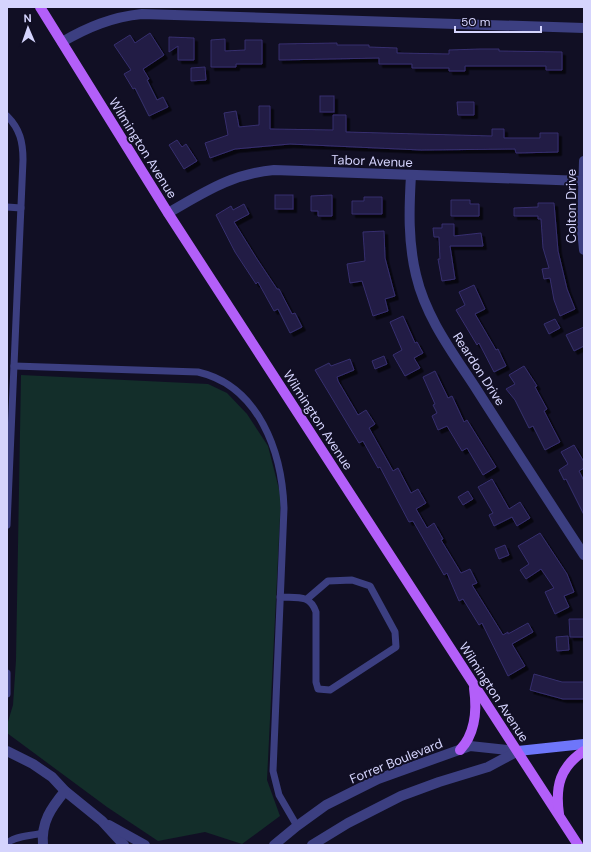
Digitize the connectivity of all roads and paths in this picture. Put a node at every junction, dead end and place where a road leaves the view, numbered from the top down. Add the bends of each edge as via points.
1 (40, 7) edge
2 (584, 28) edge
3 (62, 42) junction
4 (7, 116) edge
5 (584, 161) edge
6 (411, 176) junction
7 (584, 181) edge
8 (7, 207) edge
9 (21, 208) junction
10 (168, 212) junction
11 (584, 250) edge
12 (14, 366) junction
13 (7, 525) edge
14 (584, 556) edge
15 (280, 597) junction
16 (307, 599) junction
17 (7, 673) edge
18 (473, 684) junction
19 (7, 694) edge
20 (584, 744) edge
21 (460, 750) junction
22 (7, 751) edge
23 (518, 751) junction
24 (584, 751) edge
25 (65, 791) junction
26 (559, 816) junction
27 (102, 821) junction
28 (297, 826) junction
29 (42, 833) junction
30 (7, 844) edge
31 (43, 845) edge
32 (124, 845) edge
33 (145, 845) edge
34 (274, 845) edge
35 (312, 845) edge
36 (578, 845) edge

1 - 3 main road, Wilmington Avenue
2 - 3 street via 142,14 105,21
3 - 10 main road, Wilmington Avenue
4 - 9 lane via 16,126 23,145
5 - 7 street, Colton Drive
6 - 7 street, Tabor Avenue
6 - 10 street, Tabor Avenue via 274,170 256,172 223,182
6 - 14 street, Reardon Drive via 409,216 412,256 427,308 450,350
7 - 11 street, Colton Drive
8 - 9 lane
9 - 12 lane
10 - 18 main road, Wilmington Avenue
12 - 13 lane
12 - 15 lane via 198,372 211,375 247,400 265,426 280,472 284,508
15 - 16 lane
15 - 28 lane via 273,771 279,795
16 - 16 lane via 313,603 316,612 318,689 330,690 396,647 395,632 370,586 352,580 328,580
17 - 19 lane
18 - 21 main road via 476,707 472,729 470,737
18 - 23 main road, Wilmington Avenue
20 - 23 street, Forrer Boulevard
21 - 23 street, Forrer Boulevard via 470,746
21 - 28 street, Forrer Boulevard via 378,779 326,805
22 - 25 street via 52,777
23 - 26 main road, Wilmington Avenue
23 - 35 street, Forrer Boulevard via 488,767 401,796
24 - 26 main road via 568,764 561,775
25 - 27 street
25 - 29 street via 51,808 44,821
26 - 36 main road, Wilmington Avenue
27 - 32 street
27 - 33 street
28 - 34 street, Forrer Boulevard
29 - 30 lane via 17,838
29 - 31 street

